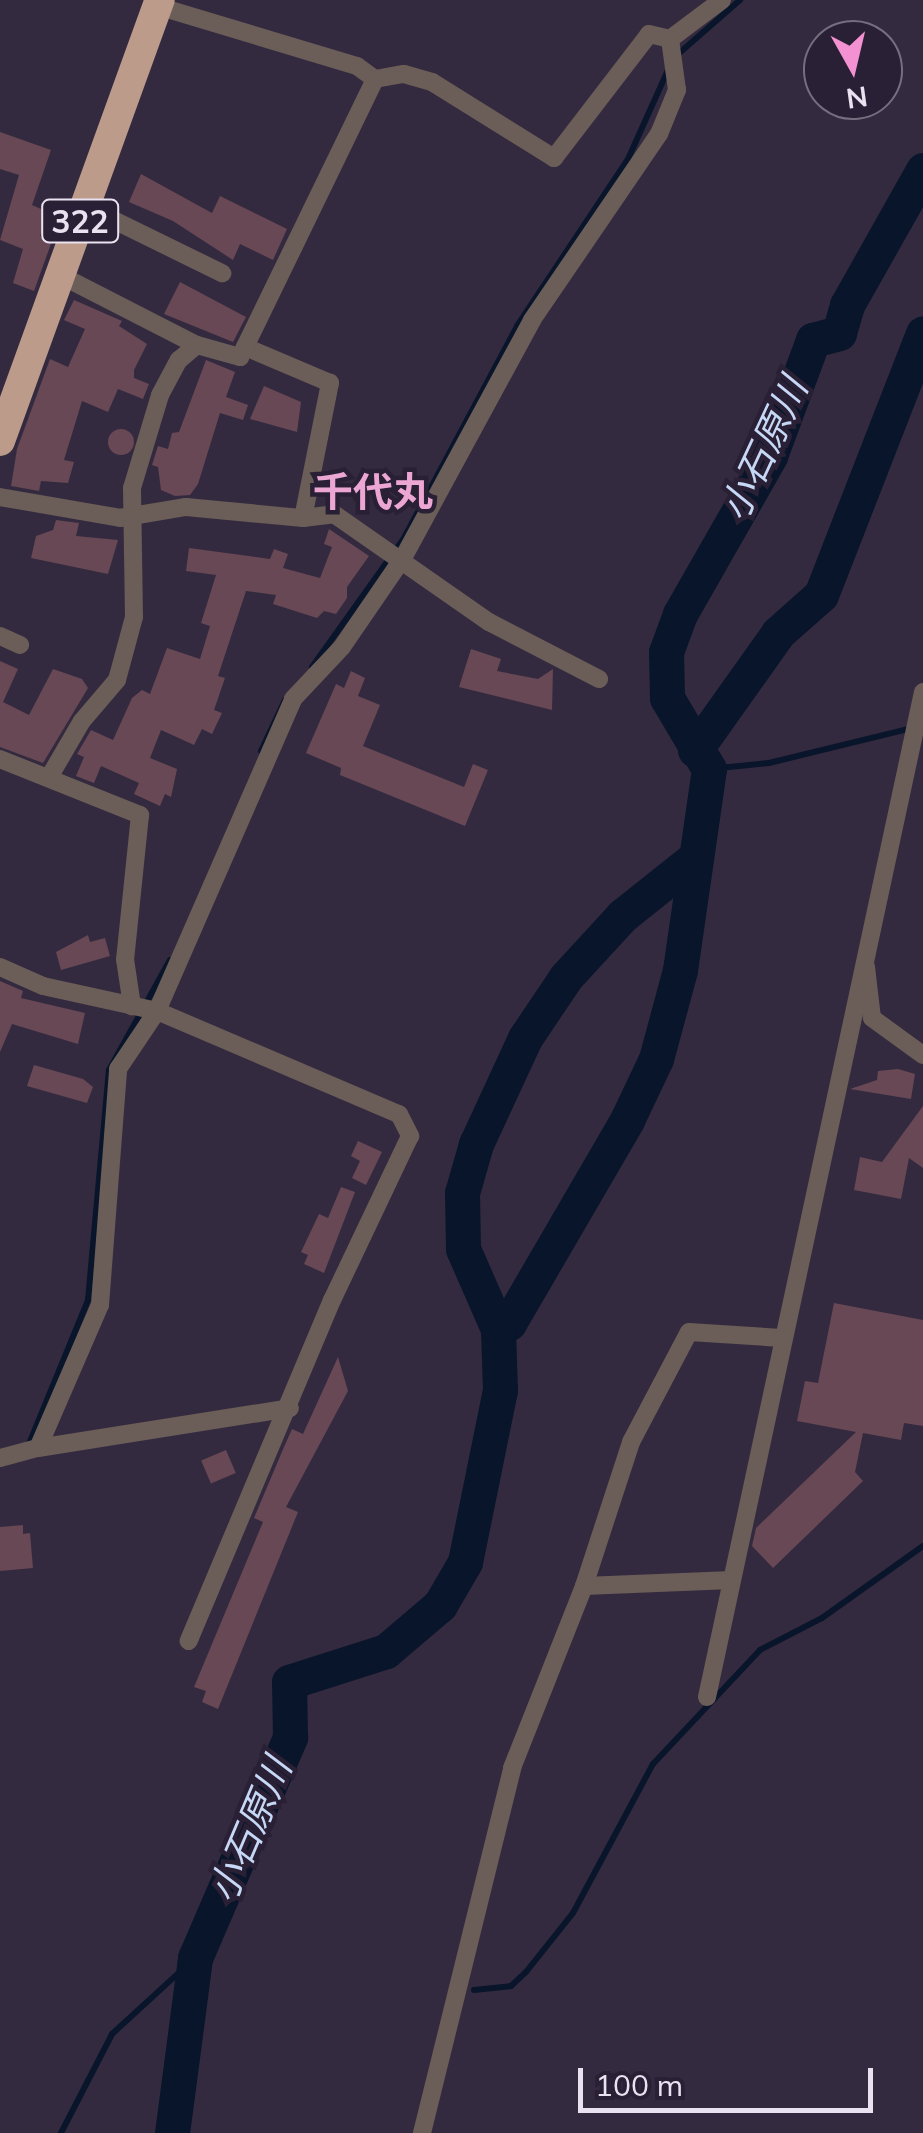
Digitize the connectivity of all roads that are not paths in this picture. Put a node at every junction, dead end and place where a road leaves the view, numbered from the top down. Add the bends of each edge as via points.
1 (722, 0) edge
2 (158, 3) edge
3 (672, 54) junction
4 (375, 79) junction
5 (85, 206) junction
6 (222, 273) dead end
7 (60, 274) junction
8 (197, 345) junction
9 (245, 347) junction
10 (0, 441) edge
11 (0, 498) edge
12 (136, 513) junction
13 (303, 518) junction
14 (398, 554) junction
15 (0, 636) edge
16 (20, 645) dead end
17 (599, 679) dead end
18 (923, 692) edge
19 (0, 759) edge
20 (51, 774) junction
21 (864, 951) junction
22 (0, 967) edge
23 (144, 1008) junction
24 (923, 1055) edge
25 (782, 1338) junction
26 (290, 1408) junction
27 (38, 1448) junction
28 (0, 1458) edge
29 (732, 1580) junction
30 (584, 1586) junction
31 (190, 1641) dead end
32 (707, 1697) dead end
33 (422, 2133) edge

1 - 3 street
2 - 4 street via 357,66
2 - 5 highway, 322
3 - 4 street via 649,34 554,158 432,82 404,74
3 - 14 street via 677,90 659,134 532,320
4 - 9 street
5 - 6 street
5 - 7 highway, 322
7 - 8 street
7 - 10 highway, 322
8 - 9 street via 240,357
8 - 12 street via 170,377 139,449 132,488
9 - 13 street via 330,383
11 - 12 street via 120,518
12 - 13 street via 186,507
12 - 20 street via 134,617 117,680 82,721
13 - 14 street via 334,514
14 - 17 street via 489,622
14 - 23 street via 342,647 293,699
15 - 16 street
18 - 21 street
19 - 20 street
20 - 23 street via 140,815 125,958
21 - 24 street via 872,1018
21 - 25 street
22 - 23 street via 43,986
23 - 26 street via 399,1114 410,1136
23 - 27 street via 118,1069 100,1306
25 - 29 street
25 - 30 street via 689,1332 631,1442
26 - 27 street
26 - 31 street
27 - 28 street
29 - 30 street
29 - 32 street
30 - 33 street via 512,1768

